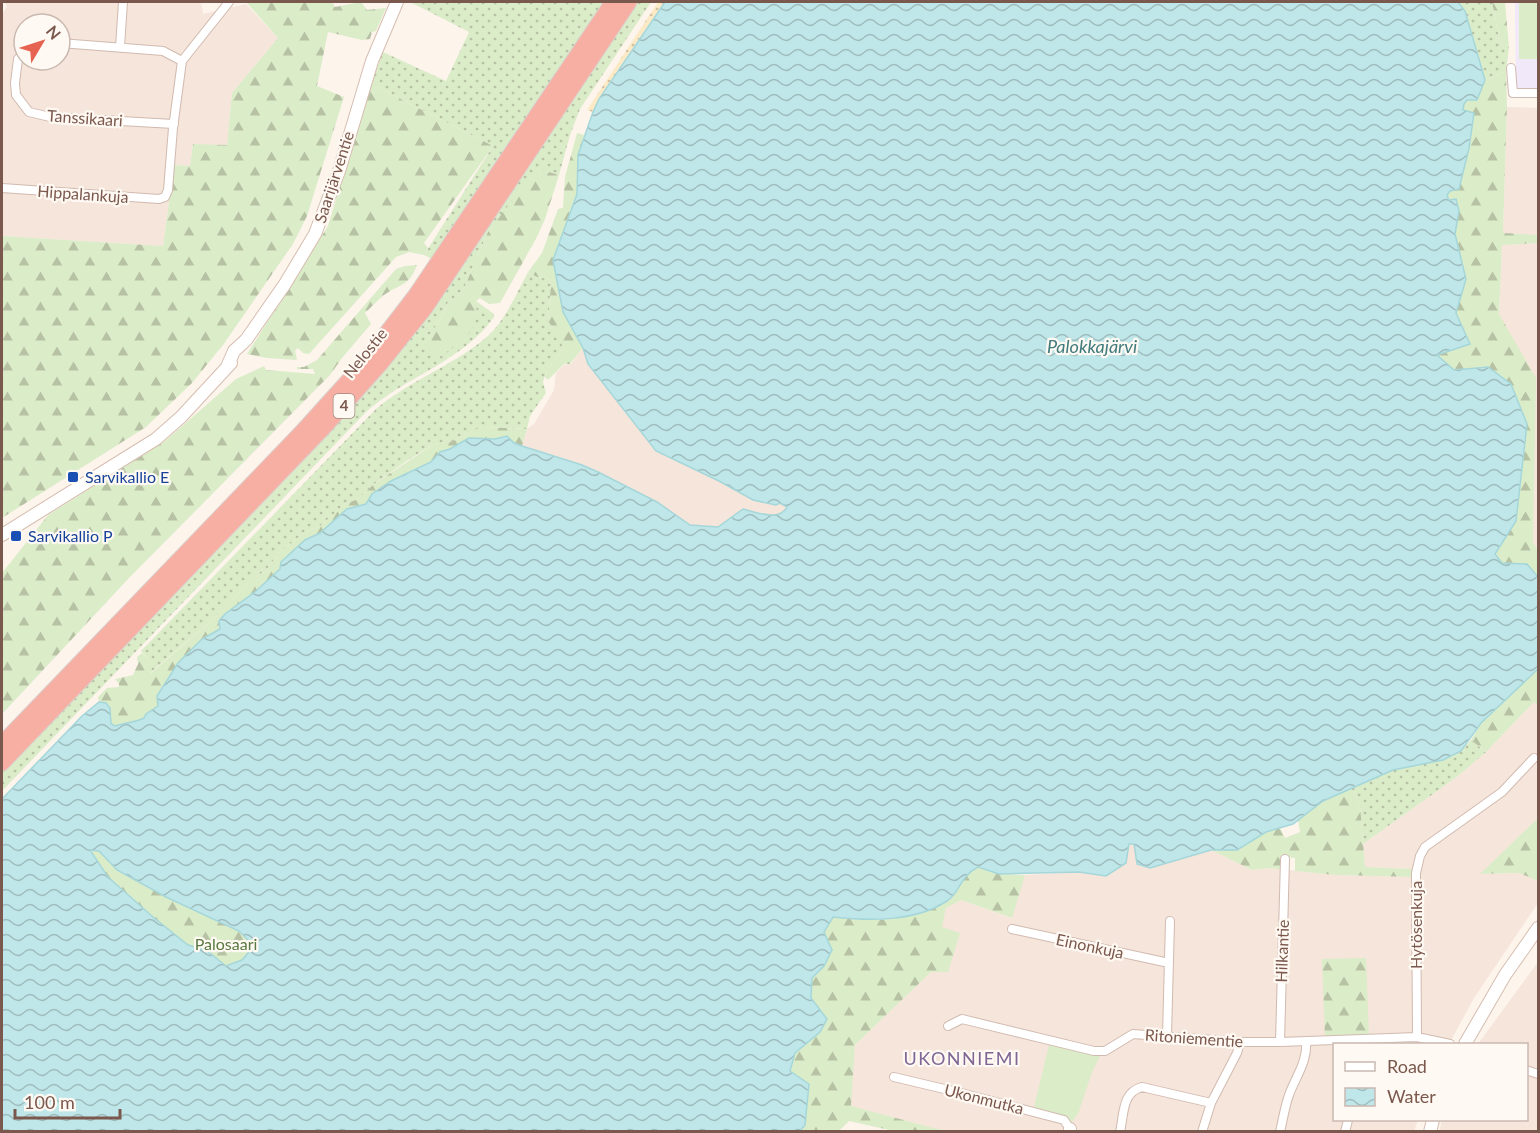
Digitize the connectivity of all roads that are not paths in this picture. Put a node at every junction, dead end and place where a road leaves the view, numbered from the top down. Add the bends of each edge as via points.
1 (123, 2) edge
2 (229, 2) edge
3 (397, 2) edge
4 (613, 2) edge
5 (629, 2) edge
6 (72, 44) edge
7 (120, 47) junction
8 (182, 61) junction
9 (1511, 68) dead end
10 (16, 72) edge
11 (1539, 93) edge
12 (174, 124) junction
13 (2, 188) edge
14 (2, 535) edge
15 (2, 744) edge
16 (1534, 758) dead end
17 (2, 763) edge
18 (1285, 859) dead end
19 (1170, 921) dead end
20 (1539, 928) edge
21 (1012, 929) dead end
22 (1169, 963) junction
23 (948, 1026) dead end
24 (1167, 1036) junction
25 (1417, 1037) junction
26 (1306, 1041) junction
27 (1240, 1042) junction
28 (1280, 1042) junction
29 (1353, 1042) edge
30 (1445, 1043) edge
31 (1465, 1043) edge
32 (894, 1077) dead end
33 (1211, 1103) junction
34 (1070, 1130) edge
35 (1120, 1131) edge
36 (1202, 1131) edge
37 (1280, 1131) edge

1 - 7 street
2 - 8 street
3 - 14 main road, Saarijärventie via 368,71 323,216 302,258 246,340 234,351 227,367 156,439
4 - 15 highway, Nelostie / 4 via 416,296 359,369
5 - 17 highway, Nelostie / 4 via 425,308 381,363
6 - 7 street
7 - 8 street via 163,51
8 - 12 street
9 - 11 street via 1513,93
10 - 12 street, Tanssikaari via 16,95 29,112 50,117
12 - 13 street, Hippalankuja via 168,190 159,199
16 - 25 street, Hytösenkuja via 1502,792 1432,840 1420,856 1416,873
18 - 28 street, Hilkantie
19 - 22 street
20 - 31 main road
21 - 22 street, Einonkuja
22 - 24 street
23 - 24 street, Ritoniementie via 962,1019 1094,1051 1105,1051 1133,1034
24 - 27 street, Ritoniementie
25 - 29 street, Ritoniementie
25 - 30 street, Ritoniementie
26 - 28 street, Ritoniementie
26 - 29 street, Ritoniementie
26 - 37 street via 1303,1065 1289,1096
27 - 28 street, Ritoniementie
27 - 33 street
32 - 34 street, Ukonmutka via 1064,1120
33 - 35 street via 1142,1087 1133,1089 1127,1095
33 - 36 street

